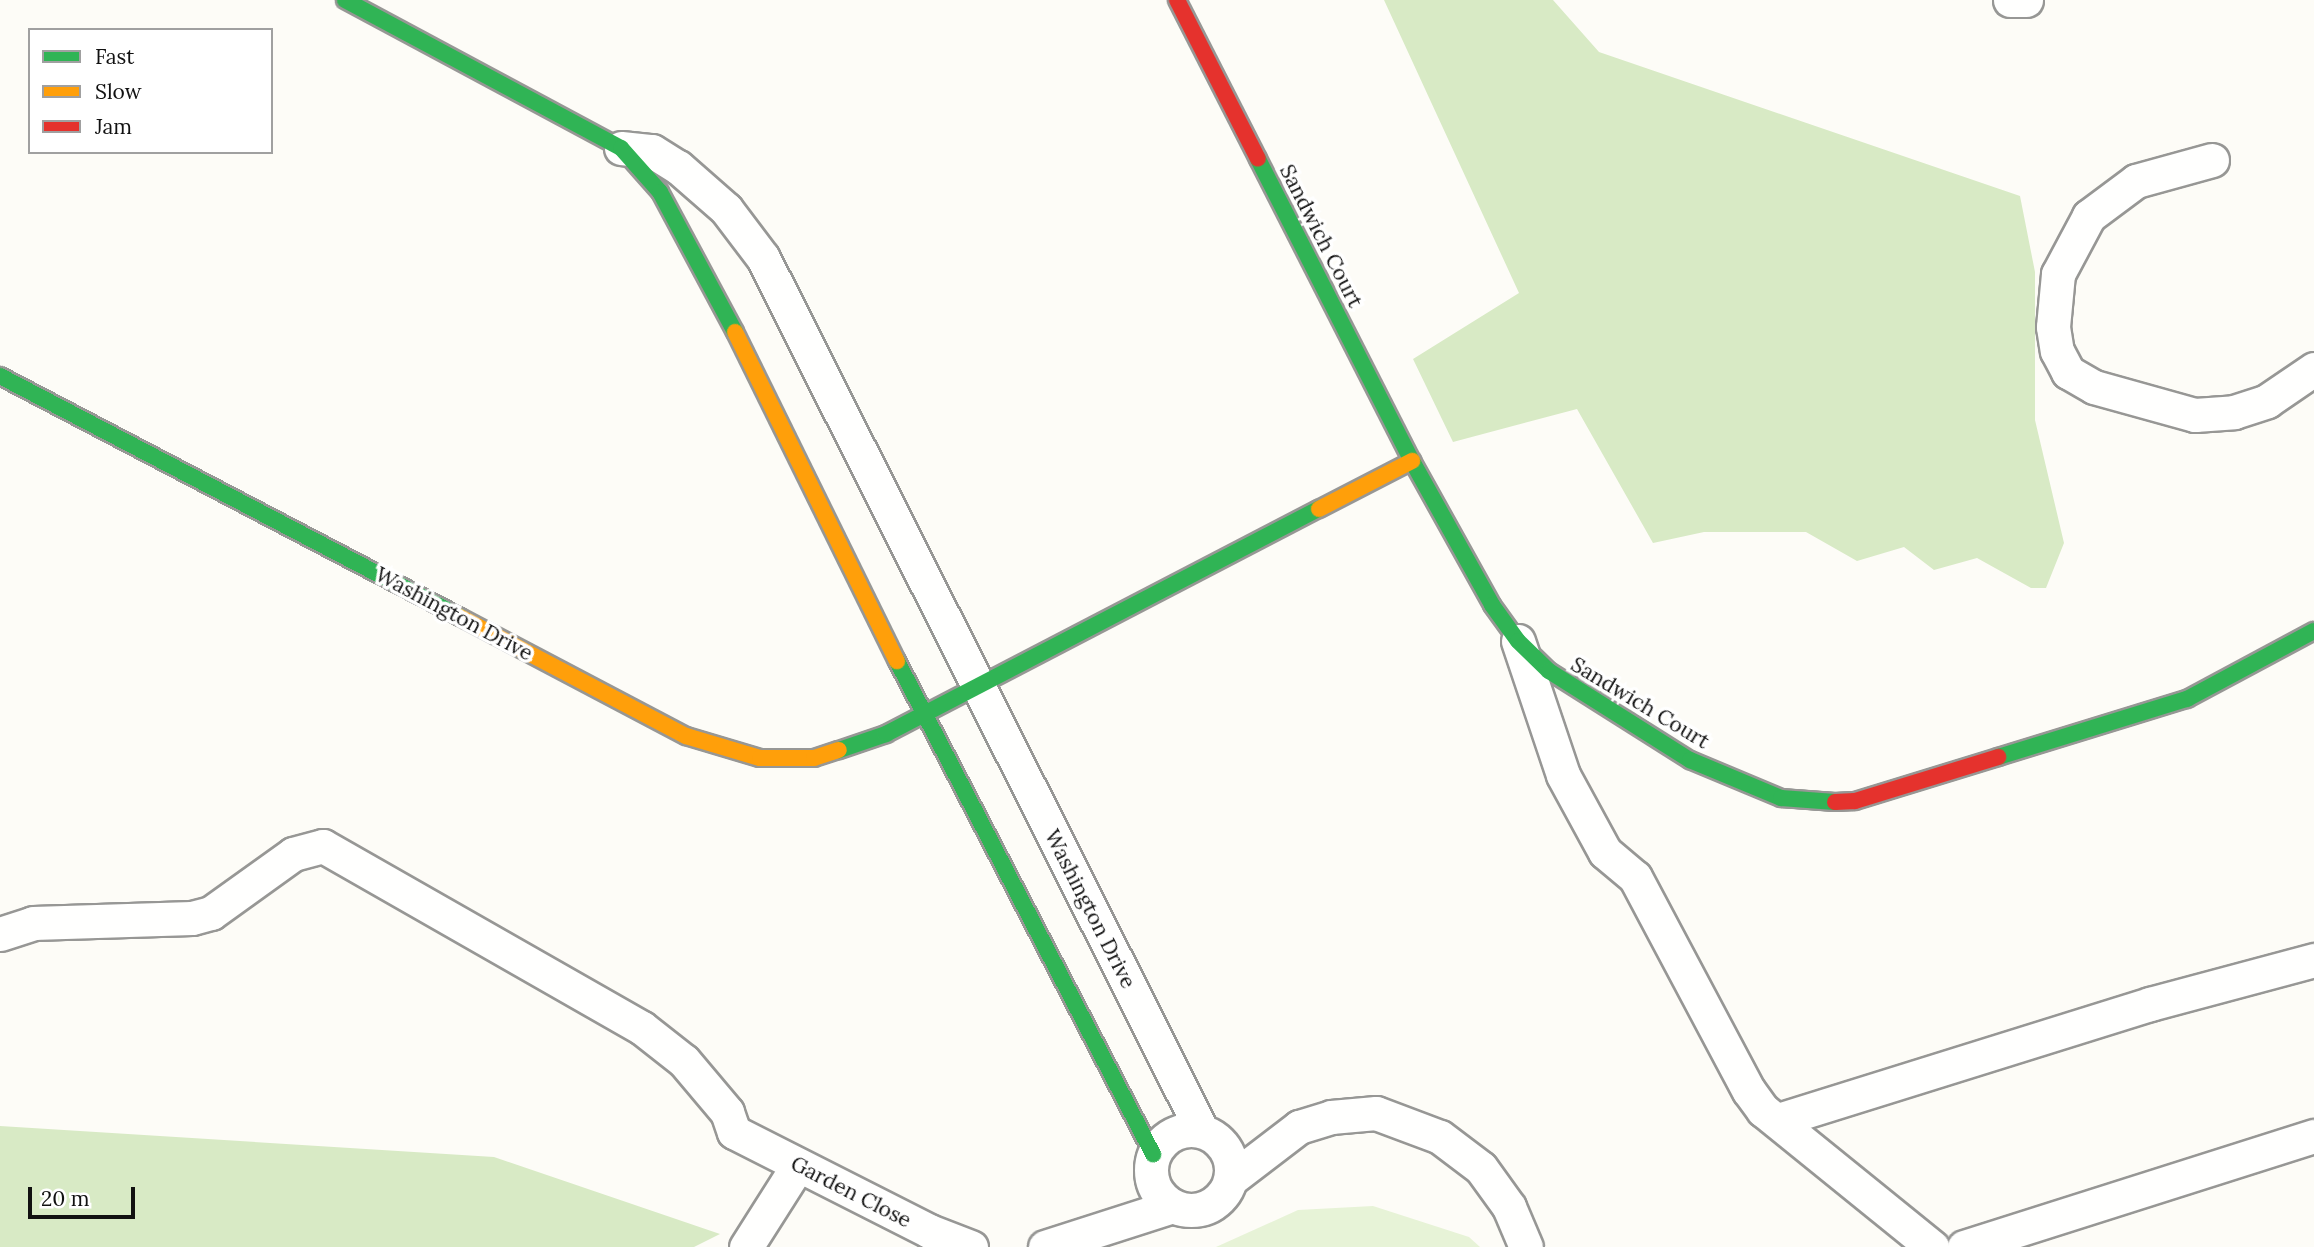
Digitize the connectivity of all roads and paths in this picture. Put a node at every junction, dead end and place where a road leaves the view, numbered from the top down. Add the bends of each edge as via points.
1 (345, 0) edge
2 (1177, 0) edge
3 (2010, 0) edge
4 (2026, 0) edge
5 (621, 148) junction
6 (2212, 160) dead end
7 (2314, 369) edge
8 (0, 376) edge
9 (1412, 461) junction
10 (2314, 631) edge
11 (1518, 641) junction
12 (979, 687) junction
13 (924, 716) junction
14 (0, 934) edge
15 (2314, 960) edge
16 (1778, 1120) junction
17 (1287, 1133) junction
18 (2314, 1136) edge
19 (1211, 1137) junction
20 (798, 1165) junction
21 (1152, 1167) junction
22 (1231, 1179) junction
23 (1173, 1206) junction
24 (1104, 1226) junction
25 (746, 1247) edge
26 (971, 1247) edge
27 (1045, 1247) edge
28 (1526, 1247) edge
29 (1932, 1247) edge
30 (1964, 1247) edge

1 - 5 street, Washington Drive
2 - 9 street, Sandwich Court
3 - 4 street
5 - 12 street, Washington Drive via 652,151 678,167 726,209 763,258
5 - 13 street, Washington Drive via 678,220
6 - 7 street via 2136,181 2089,216 2058,274 2053,327 2057,351 2068,372 2094,387 2194,415 2234,412 2267,401
8 - 13 street, Washington Drive via 715,747 760,758 814,758
9 - 11 street, Sandwich Court via 1476,577
9 - 12 street, Washington Drive
10 - 11 street, Sandwich Court via 2187,699 1918,785 1855,801 1816,803 1753,789 1690,760 1571,688
11 - 16 street via 1563,775 1605,852 1634,877 1749,1091
12 - 13 street, Washington Drive
12 - 19 street, Washington Drive
13 - 21 street, Washington Drive
14 - 20 street, Garden Close via 33,923 192,918 211,913 293,854 323,846 650,1034 692,1071 727,1112 734,1132
15 - 16 street via 2150,1004
16 - 29 street
17 - 19 street
17 - 22 street
17 - 28 street via 1331,1117 1366,1112 1440,1137 1494,1184
18 - 30 street
19 - 21 street via 1173,1133
19 - 22 street via 1228,1154
20 - 25 street
20 - 26 street, Garden Close via 929,1231
21 - 23 street via 1159,1195
21 - 24 street
22 - 23 street via 1208,1207 1184,1210
23 - 24 street
24 - 27 street

